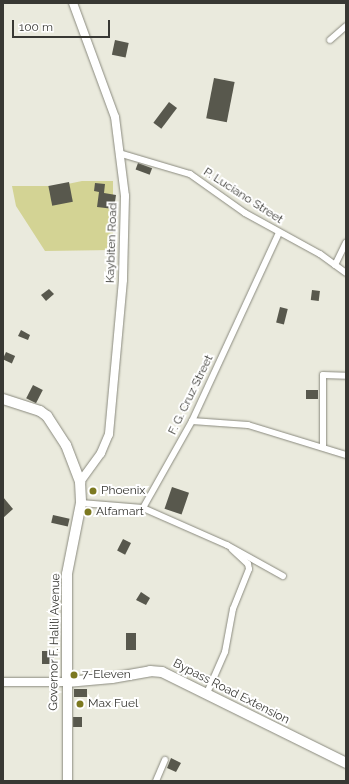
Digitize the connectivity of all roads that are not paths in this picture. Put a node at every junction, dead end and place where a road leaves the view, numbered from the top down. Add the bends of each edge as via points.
1 (73, 3) edge
2 (346, 26) edge
3 (330, 40) dead end
4 (122, 154) junction
5 (279, 233) junction
6 (346, 242) edge
7 (335, 265) junction
8 (346, 273) edge
9 (346, 376) edge
10 (3, 399) edge
11 (192, 421) junction
12 (323, 447) junction
13 (346, 455) edge
14 (80, 482) junction
15 (81, 503) junction
16 (143, 508) junction
17 (231, 548) junction
18 (283, 576) dead end
19 (3, 682) edge
20 (67, 682) junction
21 (207, 692) junction
22 (165, 760) dead end
23 (346, 762) edge
24 (67, 781) edge
25 (156, 781) edge

1 - 4 street, Kaybiten Road via 115,117
2 - 3 street
4 - 5 street, P. Luciano Street via 190,174 245,213
4 - 14 street, Kaybiten Road via 125,196 123,280 109,434 101,453
5 - 7 street, P. Luciano Street
5 - 11 street, F. G. Cruz Street
6 - 7 street
7 - 8 street, P. Luciano Street
9 - 12 street via 324,374
10 - 14 main road, Governor F. Halili Avenue via 40,411 47,416 66,445
11 - 12 street via 248,425
11 - 16 street, F. G. Cruz Street
12 - 13 street
14 - 15 main road, Governor F. Halili Avenue
15 - 16 street
15 - 20 main road, Governor F. Halili Avenue via 67,574
16 - 17 street
17 - 18 street
17 - 21 street via 248,564 249,569 233,609 225,652
19 - 20 street, Bypass Road Extension
20 - 21 main road, Bypass Road Extension via 112,678 150,670 162,672
20 - 24 main road, Governor F. Halili Avenue
21 - 23 main road, Bypass Road Extension
22 - 25 street

